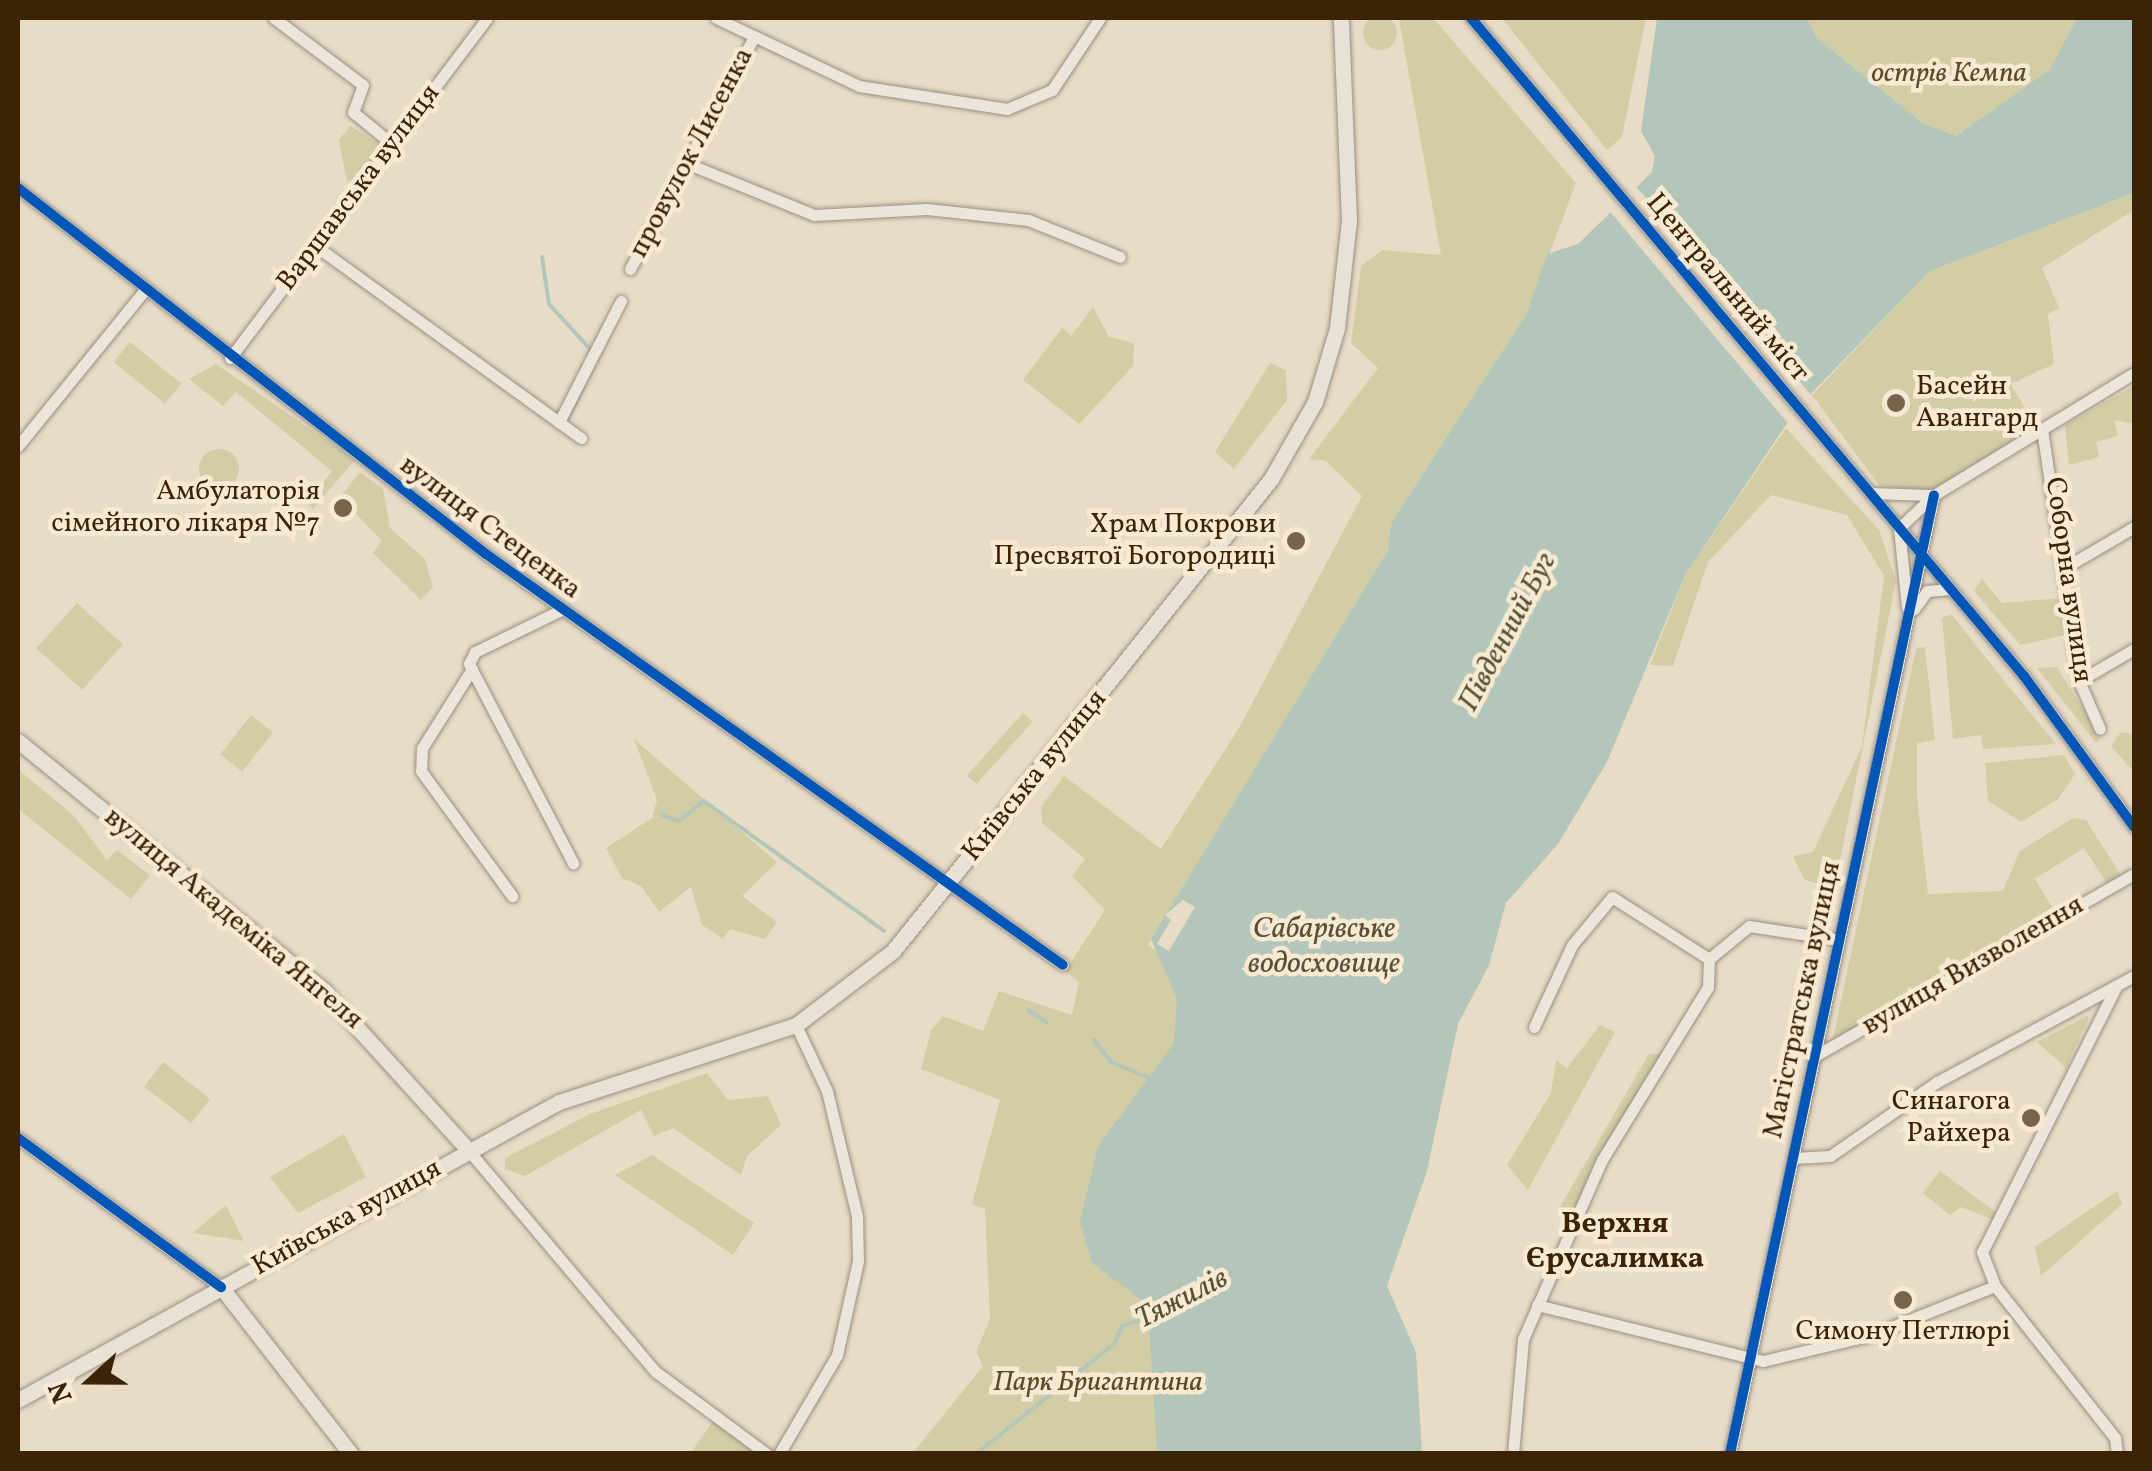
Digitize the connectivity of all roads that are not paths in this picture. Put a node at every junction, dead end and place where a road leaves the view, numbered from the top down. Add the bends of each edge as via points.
1 (274, 18) edge
2 (487, 18) edge
3 (716, 18) edge
4 (1100, 18) edge
5 (1341, 18) edge
6 (1471, 18) edge
7 (754, 37) junction
8 (392, 145) junction
9 (686, 163) junction
10 (18, 188) edge
11 (316, 247) junction
12 (1120, 257) dead end
13 (630, 269) dead end
14 (144, 291) junction
15 (621, 301) dead end
16 (230, 358) junction
17 (2134, 373) edge
18 (559, 422) junction
19 (2042, 429) junction
20 (1820, 433) joint
21 (581, 438) dead end
22 (18, 446) edge
23 (1870, 493) junction
24 (1934, 495) junction
25 (2134, 527) edge
26 (1899, 528) junction
27 (1924, 557) junction
28 (2066, 567) junction
29 (1951, 590) junction
30 (561, 610) junction
31 (1910, 616) junction
32 (2134, 649) edge
33 (472, 670) junction
34 (2078, 681) junction
35 (2100, 729) dead end
36 (18, 742) edge
37 (2134, 827) edge
38 (573, 863) dead end
39 (2134, 874) edge
40 (946, 888) junction
41 (512, 896) dead end
42 (1839, 940) junction
43 (1709, 959) junction
44 (1062, 966) dead end
45 (2134, 976) edge
46 (2116, 988) junction
47 (796, 1025) junction
48 (1534, 1027) dead end
49 (1813, 1058) junction
50 (18, 1138) edge
51 (469, 1151) junction
52 (1793, 1158) junction
53 (1995, 1286) junction
54 (220, 1288) junction
55 (1537, 1306) junction
56 (1747, 1359) junction
57 (18, 1400) edge
58 (351, 1454) edge
59 (767, 1454) edge
60 (780, 1454) edge
61 (1514, 1454) edge
62 (1730, 1454) edge
63 (2117, 1454) edge

1 - 8 street via 363,85 354,112
2 - 8 street, Варшавська вулиця
3 - 7 street
4 - 7 street via 1052,90 1007,110 858,86
5 - 40 main road, Київська вулиця via 1349,221 1337,328 1315,402 1271,479
6 - 20 street, Центральний міст
7 - 9 street, провулок Лисенка
8 - 11 street, Варшавська вулиця
9 - 12 street via 814,215 927,208 1028,220
9 - 13 street, провулок Лисенка
10 - 14 street, вулиця Стеценка
11 - 16 street, Варшавська вулиця
11 - 18 street
14 - 16 street, вулиця Стеценка
14 - 22 street
15 - 18 street
16 - 30 street, вулиця Стеценка
17 - 19 street
18 - 21 street
19 - 24 street
19 - 28 street, Соборна вулиця
20 - 23 street, Соборна вулиця
23 - 24 street
23 - 26 street, Соборна вулиця
24 - 26 street
24 - 27 street, Магістратська вулиця
25 - 28 street
26 - 27 street, Соборна вулиця
26 - 31 street
27 - 29 street, Соборна вулиця
27 - 31 street, Магістратська вулиця
28 - 34 street, Соборна вулиця
29 - 31 street via 1927,591
29 - 37 street, Соборна вулиця
30 - 33 street via 475,652
30 - 40 street, вулиця Стеценка
31 - 42 street, Магістратська вулиця
32 - 34 street
33 - 38 street
33 - 41 street via 422,748 421,771
34 - 35 street, Соборна вулиця
36 - 51 main road, вулиця Академіка Янгеля via 324,991
39 - 49 street, вулиця Визволення
40 - 44 street, вулиця Стеценка
40 - 47 main road, Київська вулиця via 866,979
42 - 43 street via 1749,926
42 - 49 street, Магістратська вулиця
43 - 48 street via 1612,896 1572,946
43 - 55 street via 1708,986 1602,1160
45 - 46 street
46 - 52 street via 1937,1082 1830,1156
46 - 53 street via 1982,1252
47 - 51 main road, Київська вулиця via 602,1084
47 - 60 street via 827,1092 857,1216 858,1260 831,1368
49 - 52 street, Магістратська вулиця
50 - 54 street
51 - 54 main road, Київська вулиця
51 - 59 street, вулиця Академіка Янгеля via 656,1372
52 - 56 street, Магістратська вулиця
53 - 56 street via 1871,1335
53 - 63 street via 2115,1438
54 - 57 main road, Київська вулиця
54 - 58 main road
55 - 56 street
55 - 61 street via 1516,1374
56 - 62 street, Магістратська вулиця

